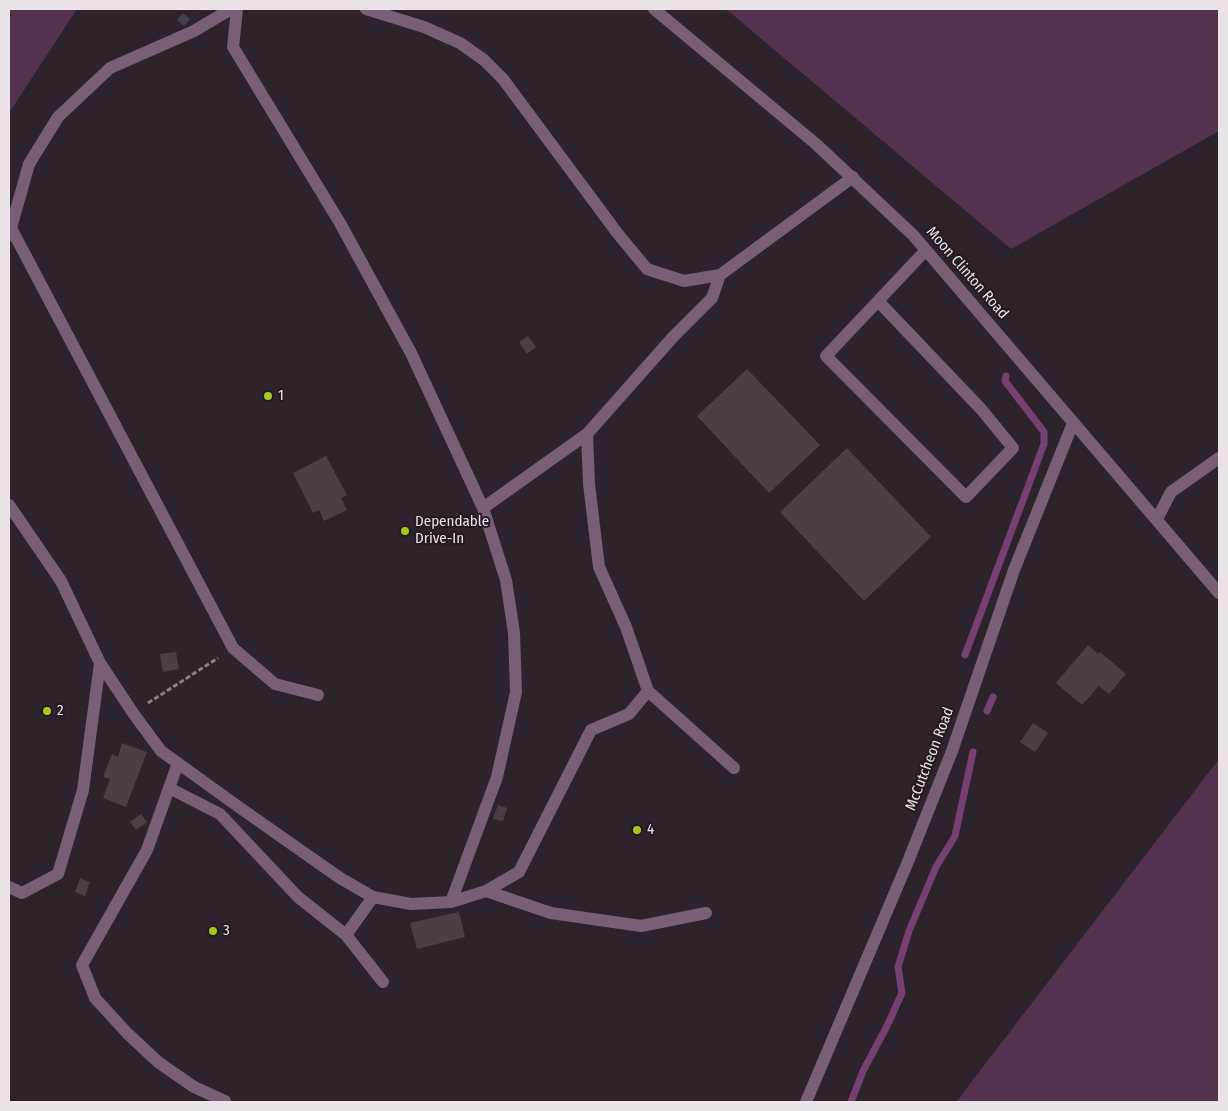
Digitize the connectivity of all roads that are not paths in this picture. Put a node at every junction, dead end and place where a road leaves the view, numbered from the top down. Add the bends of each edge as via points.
1 (230, 9) edge
2 (237, 9) edge
3 (366, 9) edge
4 (654, 9) edge
5 (853, 177) junction
6 (10, 232) edge
7 (926, 250) junction
8 (720, 275) junction
9 (878, 301) junction
10 (1073, 423) junction
11 (587, 434) junction
12 (1219, 458) edge
13 (9, 505) edge
14 (483, 508) junction
15 (1157, 519) junction
16 (1219, 593) edge
17 (100, 663) junction
18 (648, 691) junction
19 (318, 695) dead end
20 (178, 763) junction
21 (734, 768) dead end
22 (169, 788) junction
23 (9, 887) edge
24 (486, 891) junction
25 (373, 897) junction
26 (451, 902) junction
27 (706, 913) dead end
28 (346, 936) junction
29 (383, 982) dead end
30 (225, 1101) dead end
31 (806, 1102) edge

1 - 6 street via 194,31 110,68 58,117 29,164
2 - 14 street via 233,47 340,223 406,344
3 - 8 street via 424,27 460,43 484,60 503,78 647,269 684,281
4 - 5 street, Moon Clinton Road
5 - 7 street, Moon Clinton Road
5 - 8 street
6 - 19 street via 233,648 276,684
7 - 9 street
7 - 10 street, Moon Clinton Road
8 - 11 street via 712,298
9 - 9 street via 826,356 966,497 1013,448 981,409
10 - 15 street, Moon Clinton Road
10 - 31 street, McCutcheon Road via 1014,570 952,751
11 - 14 street
11 - 18 street via 588,484 599,567 626,627
12 - 15 street via 1172,492
13 - 17 street via 61,581
14 - 26 street via 506,580 514,633 516,692 497,777
15 - 16 street, Moon Clinton Road
17 - 20 street via 161,751
17 - 23 street via 83,790 58,874 22,892
18 - 21 street
18 - 24 street via 629,714 591,730 519,872
20 - 22 street
20 - 25 street via 340,878
22 - 28 street via 220,814 298,897
22 - 30 street via 146,850 82,965 95,998 127,1034 158,1062 194,1087
24 - 26 street
24 - 27 street via 551,913 641,926
25 - 26 street via 411,904
25 - 28 street
28 - 29 street

